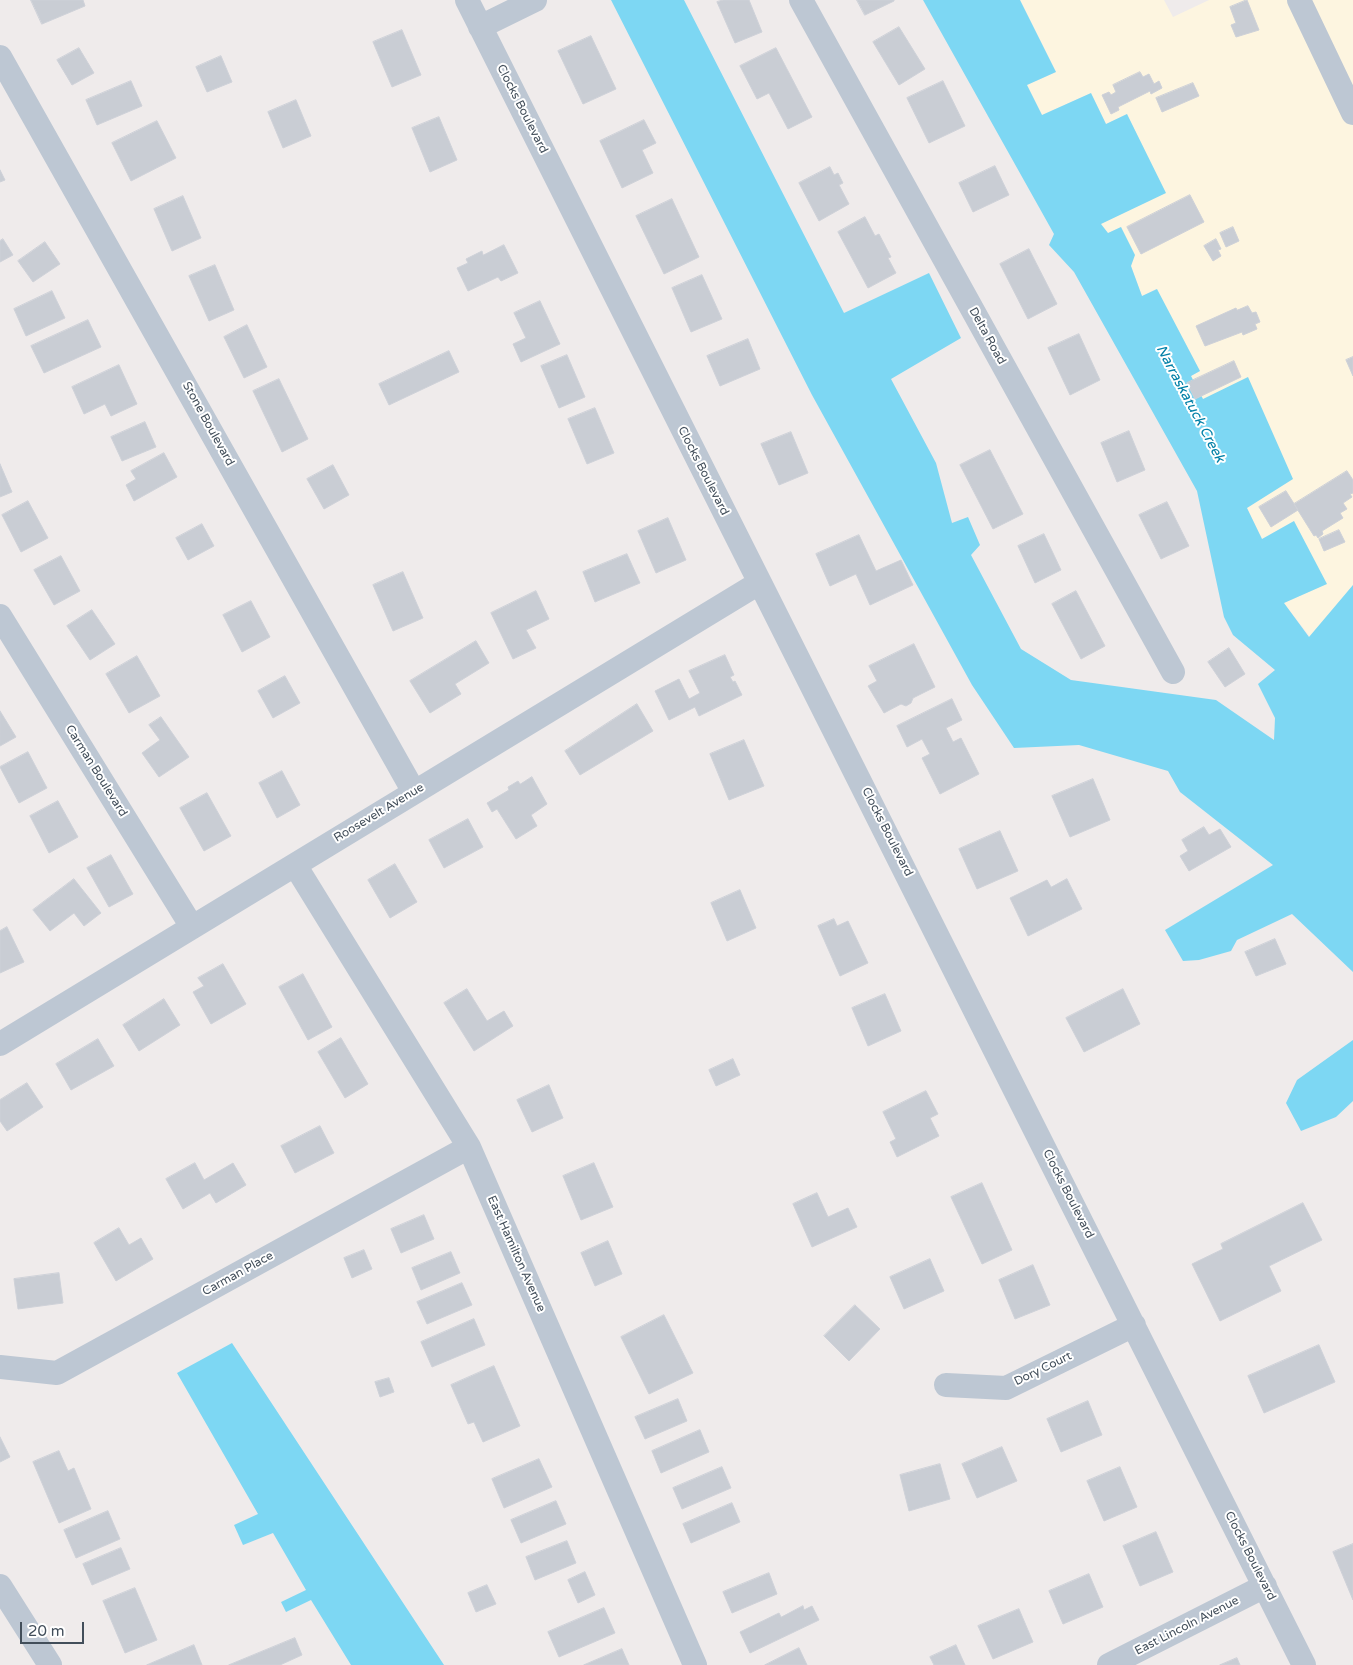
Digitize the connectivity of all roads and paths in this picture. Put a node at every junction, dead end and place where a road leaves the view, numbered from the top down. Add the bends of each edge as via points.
1 (467, 0) edge
2 (535, 0) edge
3 (801, 0) edge
4 (1299, 0) edge
5 (480, 27) junction
6 (0, 57) edge
7 (1353, 113) edge
8 (759, 584) junction
9 (0, 616) edge
10 (1173, 672) dead end
11 (414, 792) junction
12 (295, 865) junction
13 (192, 927) junction
14 (0, 1044) edge
15 (469, 1147) junction
16 (1134, 1325) junction
17 (0, 1367) edge
18 (946, 1385) dead end
19 (0, 1586) edge
20 (1265, 1586) junction
21 (50, 1665) edge
22 (695, 1665) edge
23 (1109, 1665) edge
24 (1304, 1665) edge

1 - 5 street, Clocks Boulevard
2 - 5 street
3 - 10 street, Delta Road
4 - 7 street
5 - 8 street, Clocks Boulevard
6 - 11 street, Stone Boulevard
8 - 11 street, Roosevelt Avenue
8 - 16 street, Clocks Boulevard via 924,904
9 - 13 street, Carman Boulevard
11 - 12 street, Roosevelt Avenue
12 - 13 street, Roosevelt Avenue
12 - 15 street, East Hamilton Avenue
13 - 14 street, Roosevelt Avenue
15 - 17 street, Carman Place via 57,1373
15 - 22 street, East Hamilton Avenue
16 - 18 street, Dory Court via 1006,1388
16 - 20 street, Clocks Boulevard
19 - 21 street
20 - 23 street, East Lincoln Avenue
20 - 24 street, Clocks Boulevard

